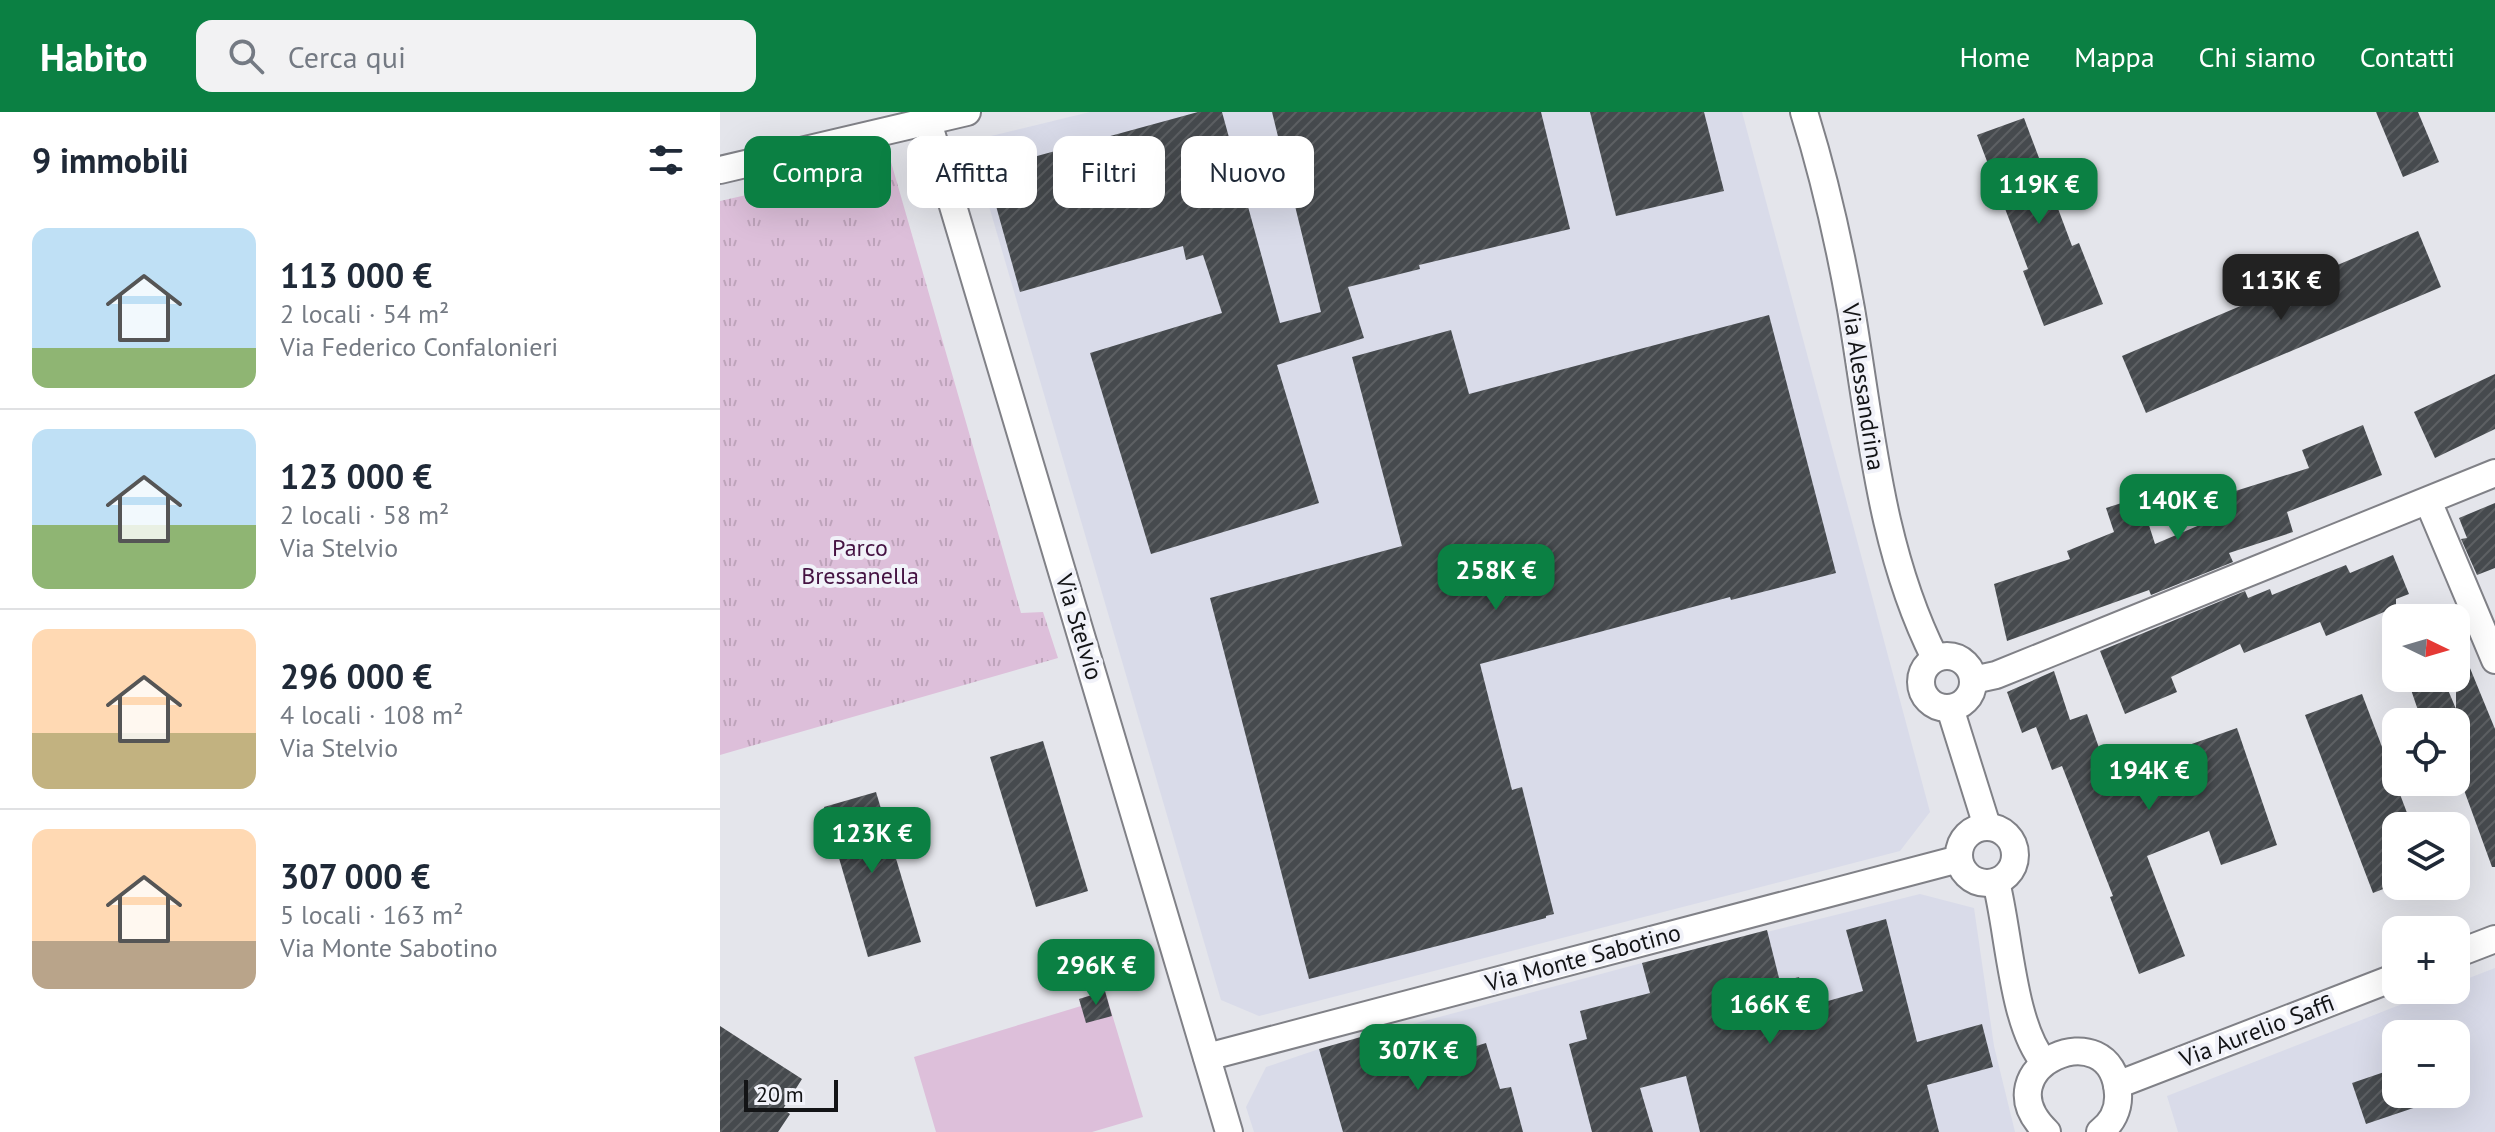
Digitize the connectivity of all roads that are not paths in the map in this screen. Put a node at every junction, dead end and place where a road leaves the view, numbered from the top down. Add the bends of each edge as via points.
1 (967, 112) edge
2 (1804, 112) edge
3 (928, 122) junction
4 (720, 170) edge
5 (2495, 473) edge
6 (2428, 501) junction
7 (1935, 658) junction
8 (2495, 660) edge
9 (1973, 680) junction
10 (1950, 708) junction
11 (1987, 826) junction
12 (1959, 859) junction
13 (1996, 882) junction
14 (2495, 939) edge
15 (2470, 949) edge
16 (2382, 982) edge
17 (1207, 1057) junction
18 (2044, 1062) junction
19 (2117, 1085) junction
20 (1229, 1132) edge
21 (2047, 1132) edge
22 (2100, 1132) edge

1 - 3 street
2 - 7 street, Via Alessandrina via 1840,254 1885,515
3 - 4 street
3 - 17 street, Via Stelvio
5 - 6 street
6 - 8 street
6 - 9 street
7 - 9 street via 1960,658
7 - 10 street via 1922,672 1922,690 1932,704
9 - 10 street via 1970,696
10 - 11 street
11 - 12 street via 1963,840
11 - 13 street via 2004,832 2014,846 2014,864
12 - 13 street via 1968,876
12 - 17 street, Via Monte Sabotino
13 - 18 street via 2017,995
14 - 15 street
16 - 19 street, Via Aurelio Saffi
17 - 20 street, Via Stelvio
18 - 19 street via 2072,1051 2087,1053 2101,1059
18 - 21 street via 2035,1072 2029,1098 2037,1123
19 - 22 street via 2115,1115

